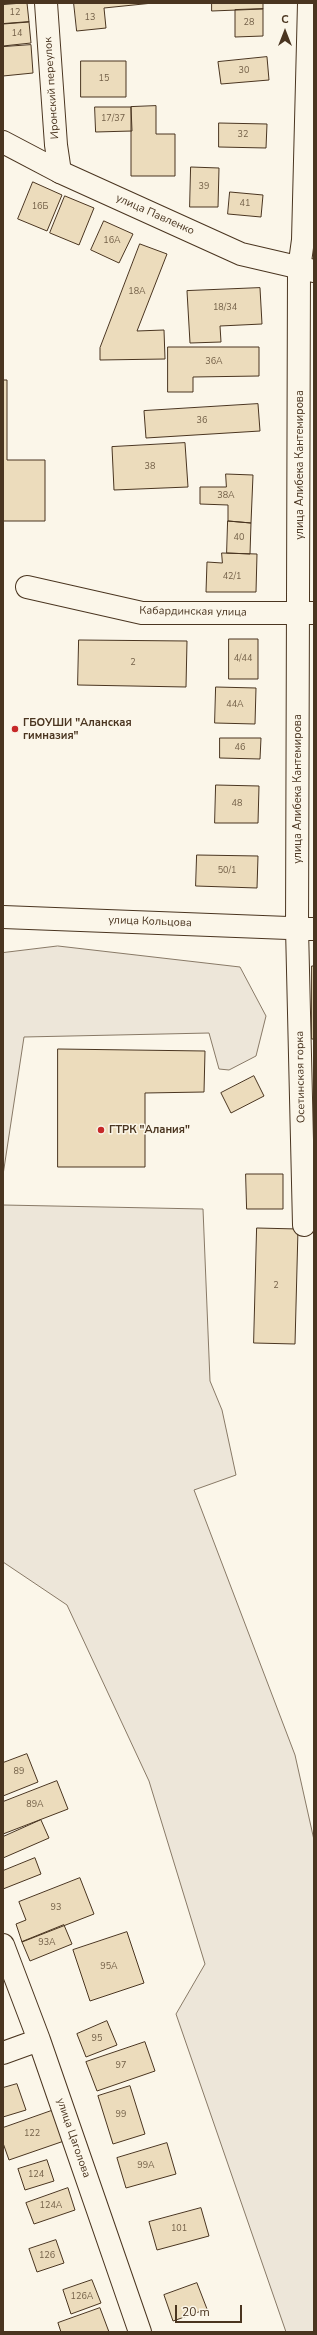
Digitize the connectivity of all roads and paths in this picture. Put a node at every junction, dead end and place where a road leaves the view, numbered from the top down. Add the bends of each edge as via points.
1 (46, 3) edge
2 (309, 3) edge
3 (3, 142) edge
4 (60, 172) junction
5 (307, 270) edge
6 (27, 586) dead end
7 (307, 613) edge
8 (3, 917) edge
9 (306, 928) edge
10 (309, 1191) edge
11 (304, 1225) dead end
12 (3, 1945) edge
13 (39, 2040) junction
14 (3, 2053) edge
15 (140, 2332) edge

1 - 4 street, Иронский переулок
2 - 5 street, улица Алибека Кантемирова via 303,240
3 - 4 street, улица Павленко
4 - 5 street, улица Павленко via 241,254
5 - 7 street, улица Алибека Кантемирова
6 - 7 street, Кабардинская улица via 142,613
7 - 9 street, улица Алибека Кантемирова
8 - 9 street, улица Кольцова
9 - 10 street, Осетинская горка
10 - 11 street, Осетинская горка
12 - 13 street, улица Цаголова
13 - 14 street
13 - 15 street, улица Цаголова

